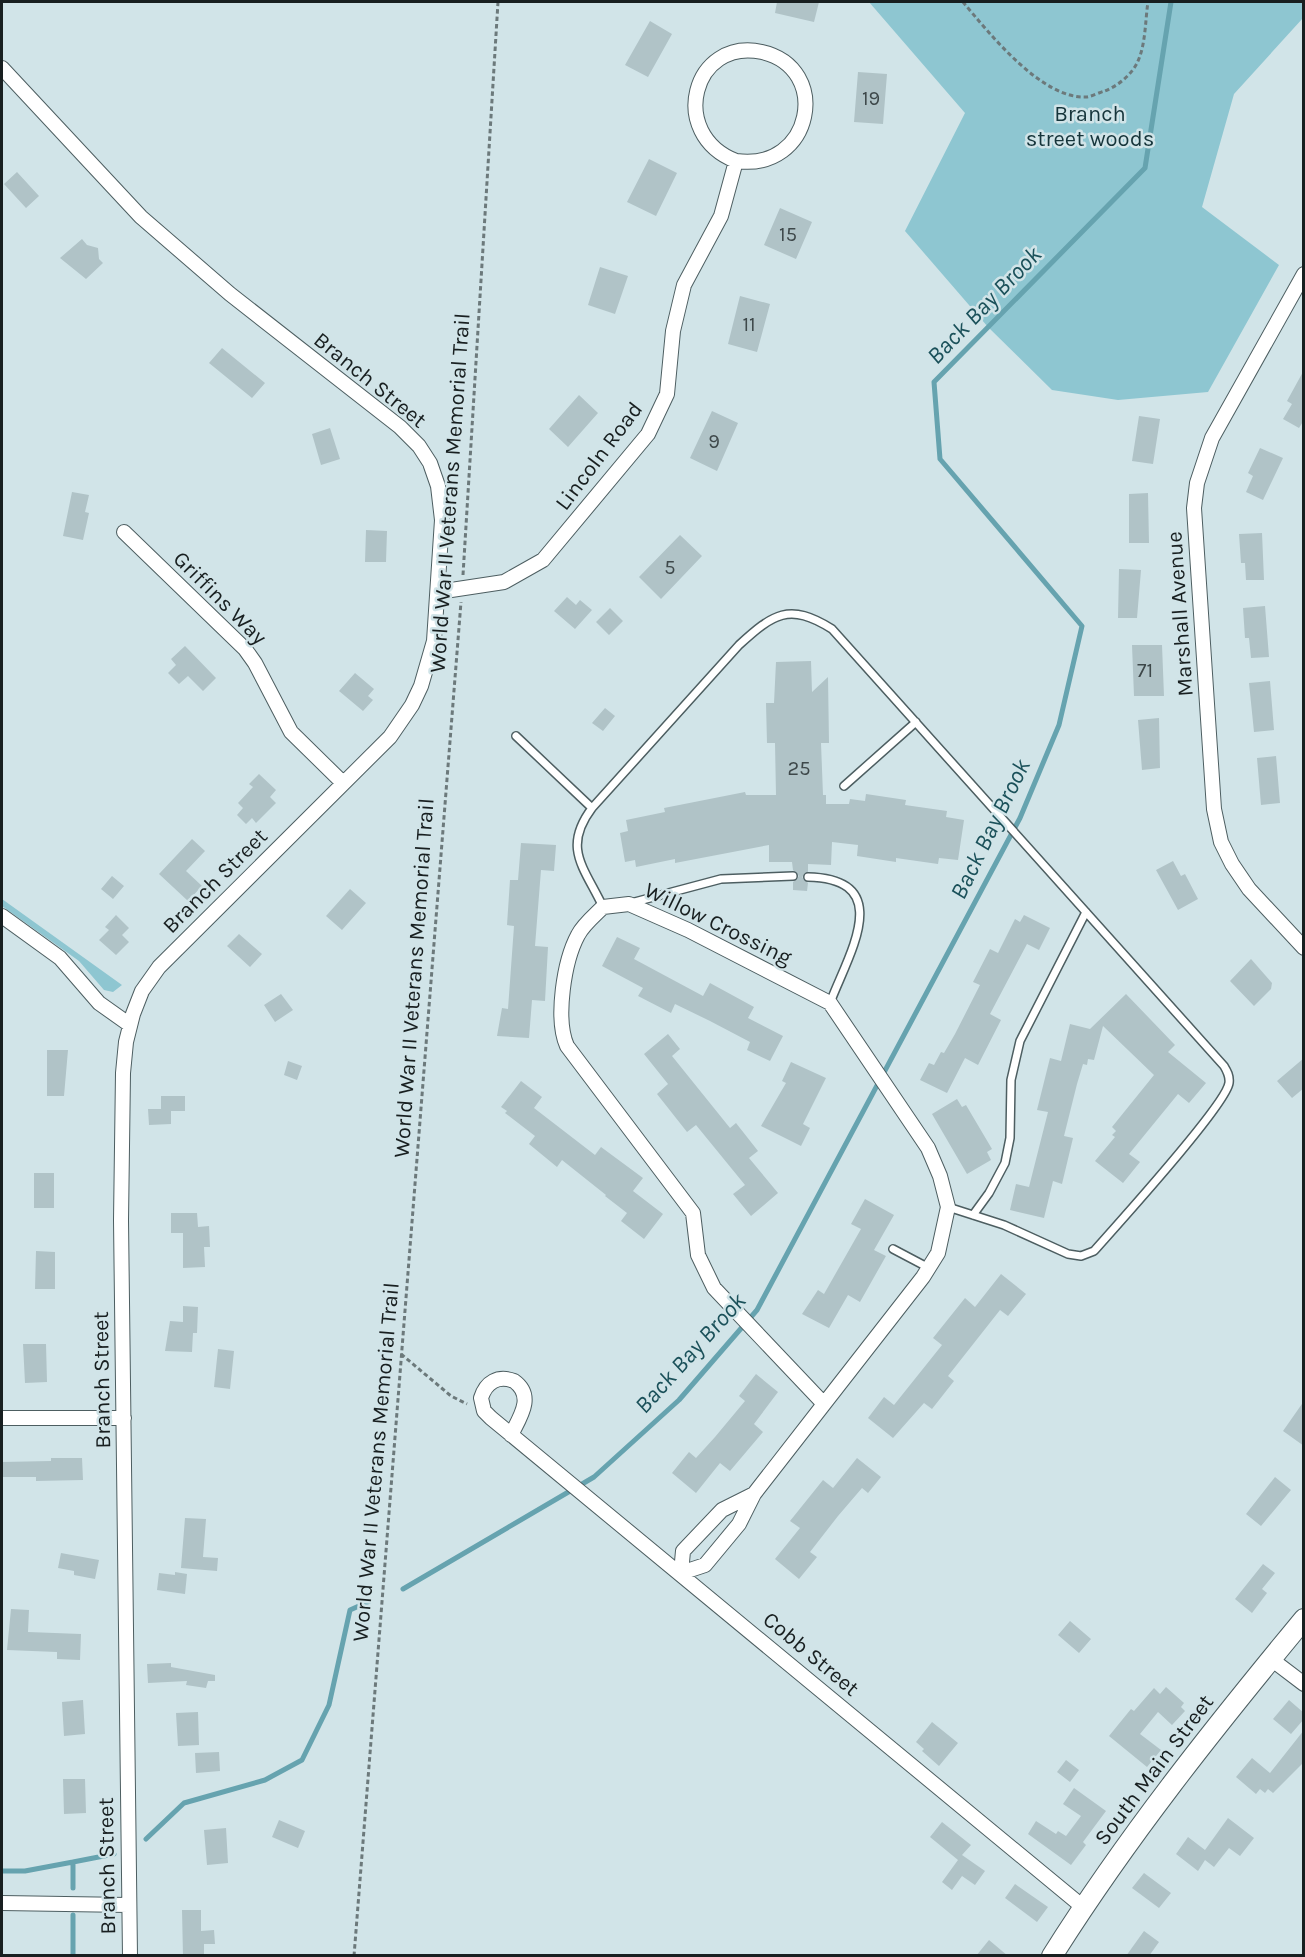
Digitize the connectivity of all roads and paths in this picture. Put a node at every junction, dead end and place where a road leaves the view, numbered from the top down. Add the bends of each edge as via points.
1 (498, 2) edge
2 (963, 2) edge
3 (1148, 2) edge
4 (2, 68) edge
5 (736, 161) junction
6 (1304, 274) edge
7 (124, 532) dead end
8 (462, 589) junction
9 (438, 592) junction
10 (916, 722) junction
11 (516, 736) dead end
12 (344, 783) junction
13 (844, 786) dead end
14 (592, 808) junction
15 (793, 876) dead end
16 (808, 877) dead end
17 (629, 904) junction
18 (603, 907) junction
19 (1086, 912) junction
20 (2, 916) edge
21 (1304, 948) edge
22 (830, 1003) junction
23 (130, 1025) junction
24 (948, 1207) junction
25 (972, 1215) junction
26 (893, 1249) dead end
27 (929, 1268) junction
28 (401, 1354) junction
29 (824, 1404) junction
30 (487, 1414) junction
31 (124, 1418) junction
32 (2, 1419) edge
33 (511, 1435) junction
34 (754, 1494) junction
35 (681, 1573) junction
36 (1304, 1619) edge
37 (1271, 1659) junction
38 (1304, 1683) edge
39 (2, 1903) edge
40 (128, 1905) junction
41 (1083, 1906) junction
42 (130, 1956) edge
43 (354, 1956) edge
44 (1052, 1956) edge

1 - 8 path, World War II Veterans Memorial Trail
2 - 3 path via 995,40 1042,81 1062,93 1088,97 1117,86 1136,65
4 - 9 street, Branch Street via 141,217 230,294 400,427 418,446 433,470 440,494
5 - 5 street via 760,162 782,153 798,136 806,114 799,79 783,62 762,52 739,52 718,61 702,78 694,99 701,133 716,151
5 - 8 street, Lincoln Road via 721,216 684,285 673,331 667,394 648,434 543,560 504,582
6 - 21 street, Marshall Avenue via 1212,438 1197,483 1194,508 1214,808 1221,842 1249,889
7 - 12 street, Griffins Way via 245,649 291,732
8 - 9 street, Lincoln Road
8 - 28 path, World War II Veterans Memorial Trail
9 - 12 street, Branch Street via 430,663 412,705 390,737
10 - 13 lane
10 - 14 lane via 832,629 798,614 781,614 765,621 739,645
10 - 19 lane
11 - 14 lane
12 - 23 street, Branch Street via 159,967 142,991
14 - 18 lane via 579,825 575,839
15 - 17 lane via 721,879
16 - 22 lane via 836,880 849,887 860,907 861,925
17 - 18 street, Willow Crossing
17 - 22 street, Willow Crossing
18 - 29 street via 579,933 569,956 562,1035 693,1213 698,1255 714,1288
19 - 25 lane via 1020,1041 1011,1080 1010,1138 1005,1162
19 - 25 lane via 1224,1066 1229,1084 1211,1112 1094,1251 1082,1256 1068,1254
20 - 23 street via 60,958 99,1004
22 - 24 street, Willow Crossing via 928,1148
23 - 31 street, Branch Street via 124,1056 121,1209
24 - 25 lane
24 - 27 street, Willow Crossing via 938,1253
26 - 27 lane
27 - 29 street, Willow Crossing
28 - 30 path via 451,1396
28 - 43 path, World War II Veterans Memorial Trail
29 - 34 street, Willow Crossing
30 - 33 street, Cobb Street
30 - 33 street via 481,1398 488,1385 500,1378 518,1384 525,1405
31 - 32 street
31 - 40 street, Branch Street
33 - 35 street, Cobb Street
34 - 35 street, Willow Crossing via 739,1524 705,1565
34 - 35 street, Willow Crossing via 722,1510 683,1551
35 - 41 street, Cobb Street
36 - 37 main road, South Main Street
37 - 38 street
37 - 41 main road, South Main Street via 1167,1790
39 - 40 street
40 - 42 street, Branch Street
41 - 44 main road, South Main Street

